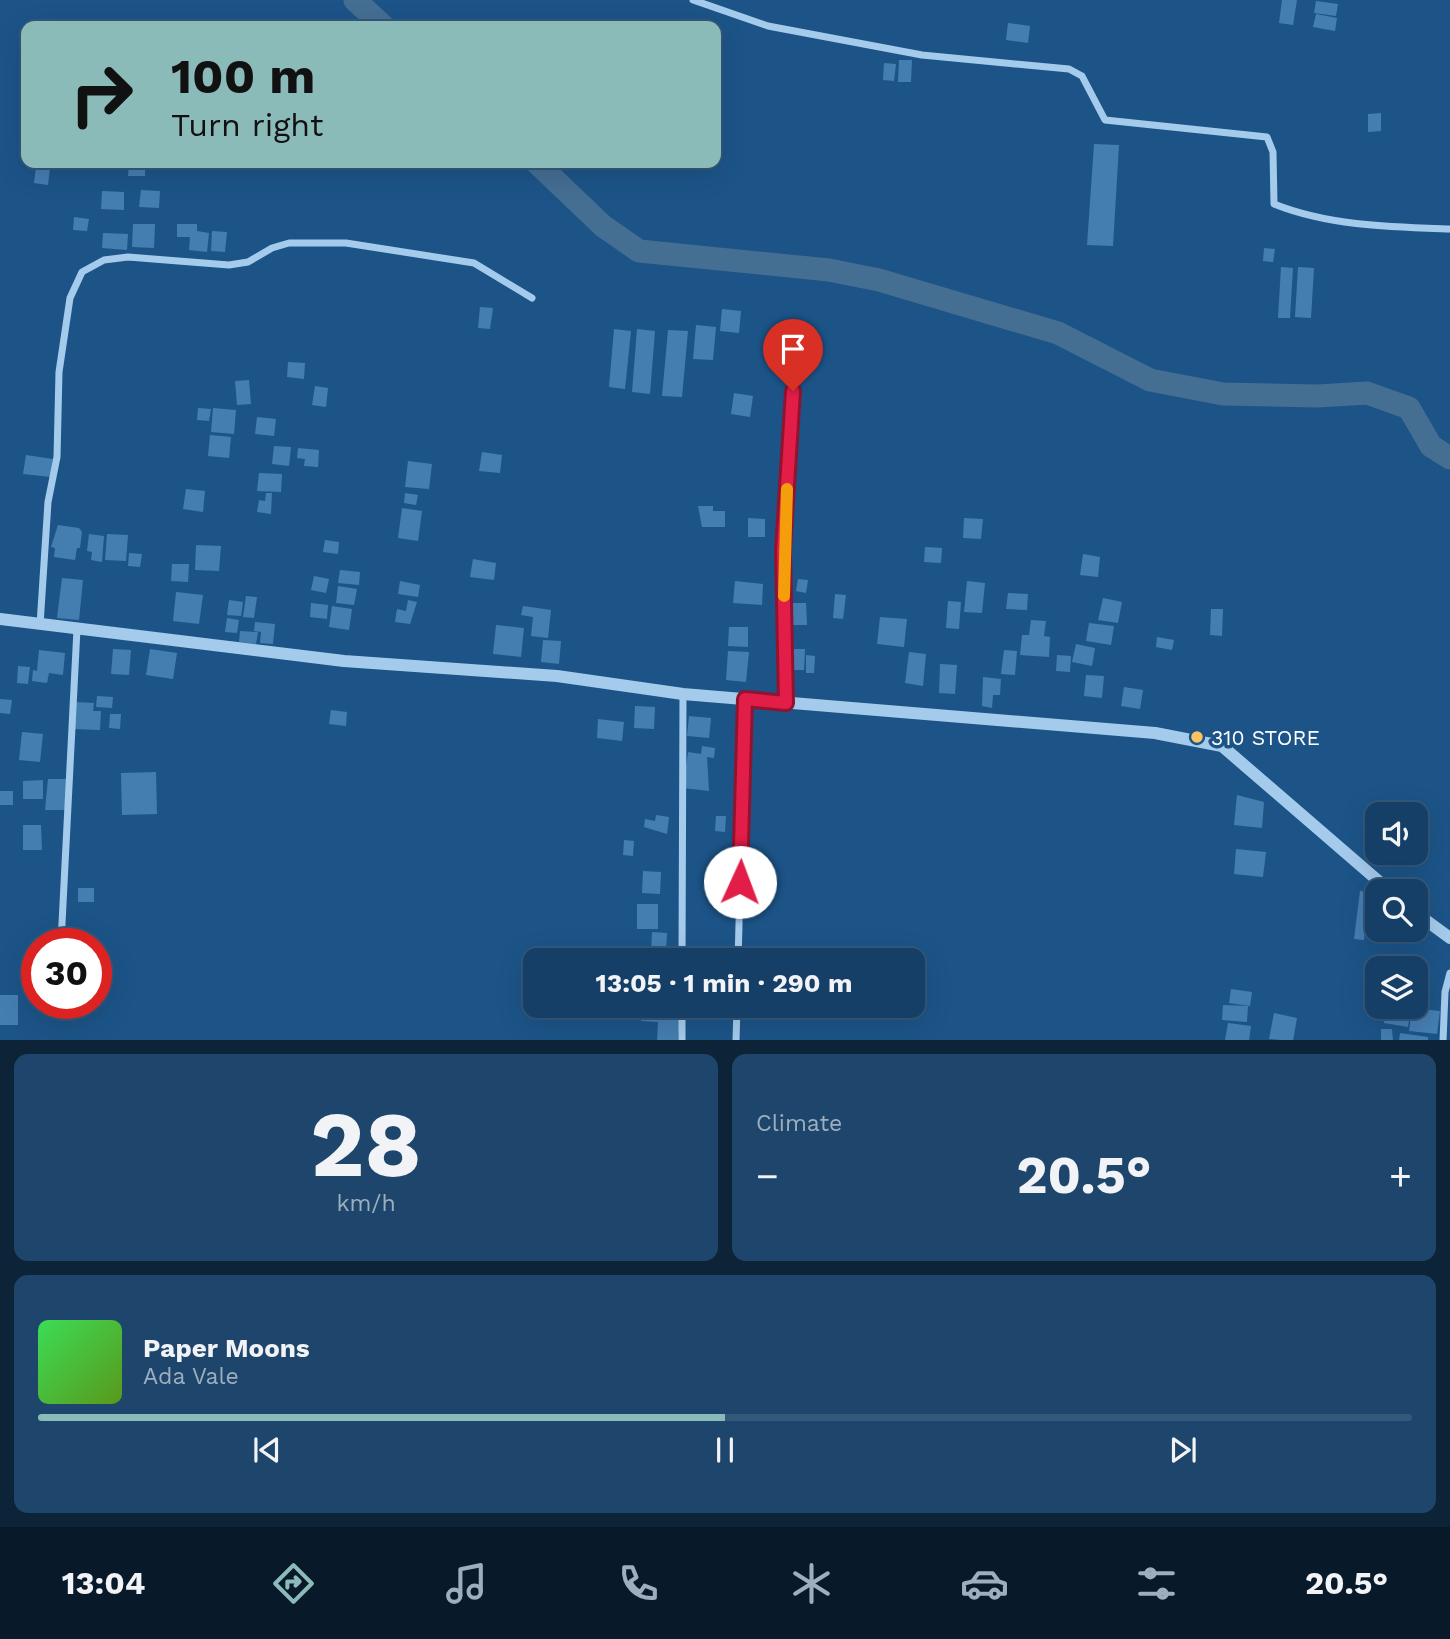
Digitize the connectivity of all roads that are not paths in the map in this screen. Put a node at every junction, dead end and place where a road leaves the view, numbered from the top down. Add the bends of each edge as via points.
1 (693, 0) edge
2 (1450, 229) edge
3 (532, 298) dead end
4 (794, 364) dead end
5 (0, 619) edge
6 (40, 625) junction
7 (77, 629) junction
8 (683, 694) junction
9 (745, 699) junction
10 (786, 703) junction
11 (1376, 879) edge
12 (1428, 922) edge
13 (62, 928) edge
14 (1450, 938) edge
15 (681, 948) edge
16 (738, 948) edge
17 (1450, 973) edge
18 (681, 1018) edge
19 (737, 1018) edge
20 (681, 1040) edge
21 (736, 1040) edge
22 (1443, 1040) edge

1 - 2 street via 768,26 922,55 1069,69 1083,76 1105,120 1267,137 1273,152 1274,204 1298,213 1384,227
3 - 6 street via 474,263 346,243 289,243 248,262 229,265 128,257 104,260 82,272 70,298 60,372 57,457 48,502
4 - 10 street via 783,550
5 - 6 street
6 - 7 street
7 - 8 street via 344,661 556,676
7 - 13 street
8 - 9 street
8 - 15 street
9 - 10 street
9 - 16 street
10 - 11 street via 1155,733 1223,746
12 - 14 street
17 - 22 street
18 - 20 street
19 - 21 street

